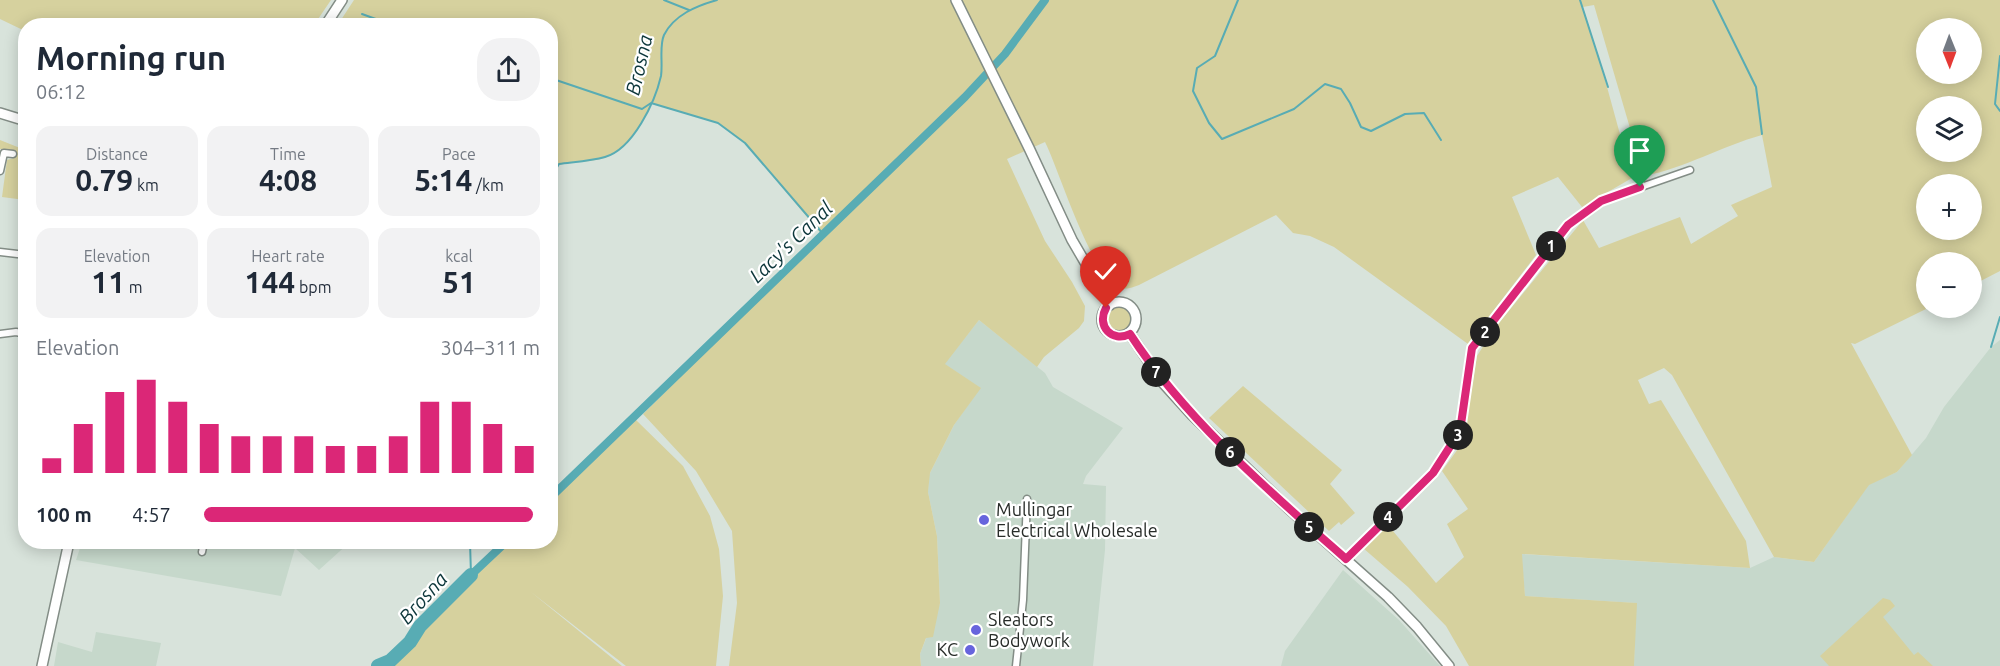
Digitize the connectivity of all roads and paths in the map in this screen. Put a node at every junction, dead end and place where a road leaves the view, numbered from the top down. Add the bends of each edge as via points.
1 (342, 0) edge
2 (956, 0) edge
3 (330, 18) edge
4 (0, 113) edge
5 (18, 118) edge
6 (13, 154) dead end
7 (1690, 170) dead end
8 (0, 171) edge
9 (0, 252) edge
10 (18, 254) edge
11 (1110, 304) junction
12 (18, 332) edge
13 (0, 334) edge
14 (1130, 334) junction
15 (1027, 499) dead end
16 (67, 549) edge
17 (203, 549) edge
18 (202, 552) dead end
19 (1346, 559) junction
20 (42, 666) edge
21 (1016, 666) edge
22 (1449, 666) edge

1 - 3 main road
2 - 11 main road via 1072,240
4 - 5 main road
6 - 8 street via 4,153
7 - 19 street via 1601,201 1568,225 1472,348 1460,431 1433,473
9 - 10 street
11 - 14 main road via 1120,302 1133,308 1137,319
11 - 14 main road via 1102,319 1106,330 1120,337
12 - 13 street
14 - 19 main road via 1192,415
15 - 21 street
16 - 20 main road
17 - 18 street
19 - 22 main road via 1417,627

